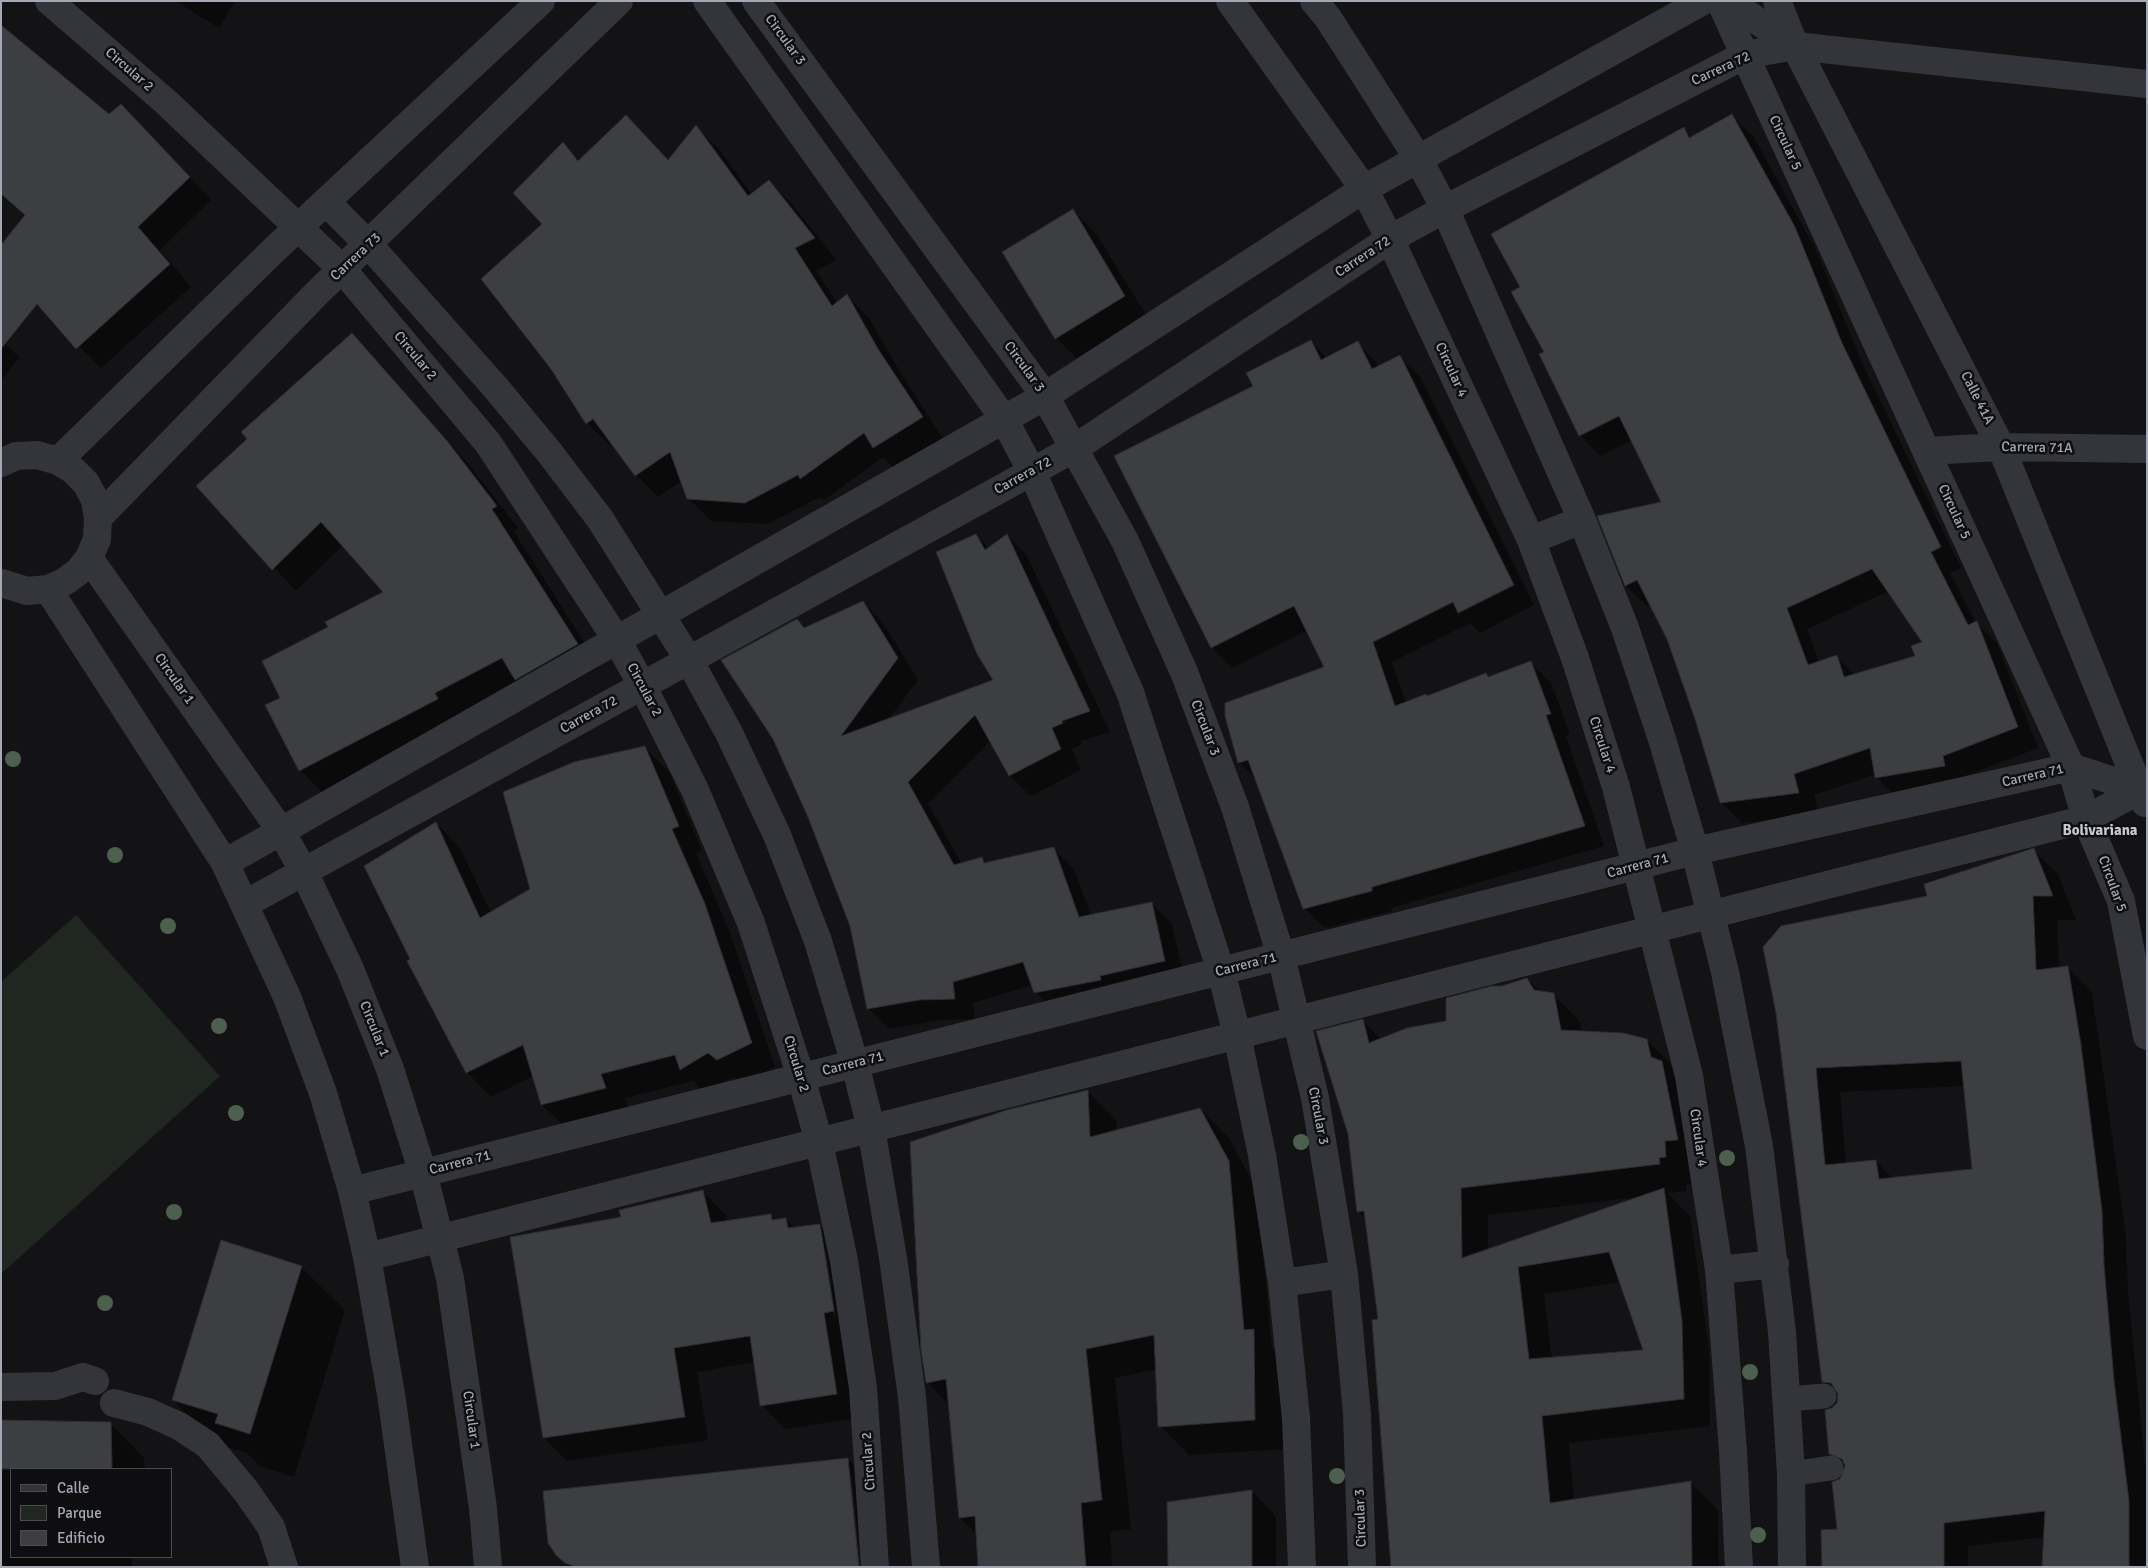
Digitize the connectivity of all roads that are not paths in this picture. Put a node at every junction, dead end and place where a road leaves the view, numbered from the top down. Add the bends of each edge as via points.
1 (49, 1) edge
2 (541, 1) edge
3 (619, 1) edge
4 (707, 1) edge
5 (756, 1) edge
6 (1230, 1) edge
7 (1314, 1) edge
8 (1704, 1) edge
9 (1720, 1) edge
10 (1728, 1) edge
11 (1777, 1) edge
12 (1795, 46) junction
13 (1745, 55) junction
14 (2147, 84) edge
15 (1419, 160) junction
16 (1364, 190) junction
17 (326, 202) junction
18 (1445, 209) junction
19 (299, 227) junction
20 (1390, 239) junction
21 (369, 245) junction
22 (342, 270) junction
23 (1045, 396) junction
24 (1004, 419) junction
25 (2001, 447) junction
26 (1075, 448) junction
27 (2147, 449) edge
28 (1926, 451) junction
29 (6, 455) edge
30 (58, 461) junction
31 (1032, 472) junction
32 (98, 518) junction
33 (1582, 520) junction
34 (1531, 540) junction
35 (89, 558) junction
36 (1, 583) edge
37 (48, 589) junction
38 (662, 614) junction
39 (617, 640) junction
40 (689, 660) junction
41 (642, 685) junction
42 (2071, 767) junction
43 (2145, 797) edge
44 (2086, 819) junction
45 (281, 831) junction
46 (1695, 851) junction
47 (225, 863) junction
48 (1637, 868) junction
49 (304, 872) junction
50 (245, 904) junction
51 (1711, 914) junction
52 (1650, 930) junction
53 (1281, 956) junction
54 (1221, 971) junction
55 (1297, 1020) junction
56 (1237, 1035) junction
57 (2147, 1036) edge
58 (855, 1064) junction
59 (801, 1077) junction
60 (871, 1128) junction
61 (819, 1142) junction
62 (423, 1173) junction
63 (352, 1191) junction
64 (440, 1239) junction
65 (368, 1257) junction
66 (1775, 1264) junction
67 (1719, 1270) junction
68 (1344, 1274) junction
69 (1282, 1283) junction
70 (1, 1387) edge
71 (1824, 1396) dead end
72 (1788, 1400) junction
73 (1830, 1468) dead end
74 (1791, 1474) junction
75 (284, 1567) edge
76 (415, 1567) edge
77 (488, 1567) edge
78 (875, 1567) edge
79 (926, 1567) edge
80 (1302, 1567) edge
81 (1362, 1567) edge
82 (1739, 1567) edge
83 (1792, 1567) edge

1 - 19 street, Circular 2 via 166,102
2 - 17 street
3 - 21 street, Carrera 73
4 - 24 street
5 - 23 street, Circular 3
6 - 16 street, Circular 4
7 - 15 street
8 - 15 street
9 - 13 street, Circular 5
10 - 12 street, Carrera 72
11 - 12 street, Calle 41A
12 - 13 street, Carrera 72
12 - 14 street, Carrera 72
12 - 25 street, Calle 41A
13 - 18 street, Carrera 72
13 - 28 street, Circular 5
15 - 16 street
15 - 18 street
16 - 20 street, Circular 4
16 - 23 street
17 - 19 street
17 - 21 street
18 - 20 street, Carrera 72
18 - 33 street
19 - 22 street, Circular 2
19 - 30 street
20 - 26 street, Carrera 72
20 - 34 street, Circular 4
21 - 22 street, Carrera 73
21 - 38 street via 549,452 600,519
22 - 32 street, Carrera 73
22 - 39 street, Circular 2 via 488,443
23 - 24 street
23 - 26 street, Circular 3
24 - 31 street
24 - 38 street
25 - 27 street, Carrera 71A
25 - 28 street, Carrera 71A
25 - 43 street, Calle 41A
26 - 31 street, Carrera 72
26 - 53 street, Circular 3 via 1125,541 1184,672 1235,807
28 - 42 street, Circular 5
29 - 30 street via 37,455
30 - 32 street via 86,483 95,500
31 - 40 street, Carrera 72
31 - 54 street via 1130,692
32 - 35 street via 97,539
33 - 34 street
33 - 46 street via 1662,739
34 - 48 street, Circular 4 via 1578,667 1616,787
35 - 37 street via 78,572
35 - 45 street, Circular 1
36 - 37 street via 27,591
37 - 47 street
38 - 39 street
38 - 40 street
39 - 41 street, Circular 2
39 - 45 street
40 - 41 street, Carrera 72
40 - 58 street via 729,733 777,835 818,940
41 - 49 street, Carrera 72
41 - 59 street, Circular 2 via 695,790 751,924
42 - 43 street, Carrera 71
42 - 44 street, Circular 5
42 - 46 street, Carrera 71
43 - 44 street
44 - 51 street
44 - 57 street, Circular 5 via 2120,901
45 - 47 street
45 - 49 street, Circular 1
46 - 48 street, Carrera 71
46 - 51 street
47 - 50 street
48 - 52 street, Circular 4
48 - 53 street, Carrera 71
49 - 50 street, Carrera 72
49 - 62 street, Circular 1 via 350,969 390,1070
50 - 63 street via 287,997 323,1093
51 - 52 street
51 - 66 street via 1749,1088
52 - 55 street
52 - 67 street, Circular 4 via 1689,1076
53 - 54 street, Carrera 71
53 - 55 street, Circular 3
54 - 56 street
54 - 58 street, Carrera 71
55 - 56 street
55 - 68 street, Circular 3 via 1331,1186
56 - 60 street
56 - 69 street via 1262,1155
58 - 59 street, Carrera 71
58 - 60 street
59 - 61 street, Circular 2
59 - 62 street, Carrera 71
60 - 61 street
60 - 79 street via 894,1258 912,1397
61 - 64 street
61 - 78 street, Circular 2 via 844,1261 863,1388
62 - 63 street, Carrera 71
62 - 64 street, Circular 1
63 - 65 street
64 - 65 street
64 - 77 street, Circular 1 via 460,1340
65 - 76 street
66 - 67 street
66 - 72 street
67 - 82 street, Circular 4
68 - 69 street
68 - 81 street, Circular 3 via 1357,1414
69 - 80 street via 1296,1418
70 - 75 street via 55,1386 105,1392 178,1426 208,1445 271,1527
71 - 72 lane
72 - 74 street
73 - 74 lane
74 - 83 street

